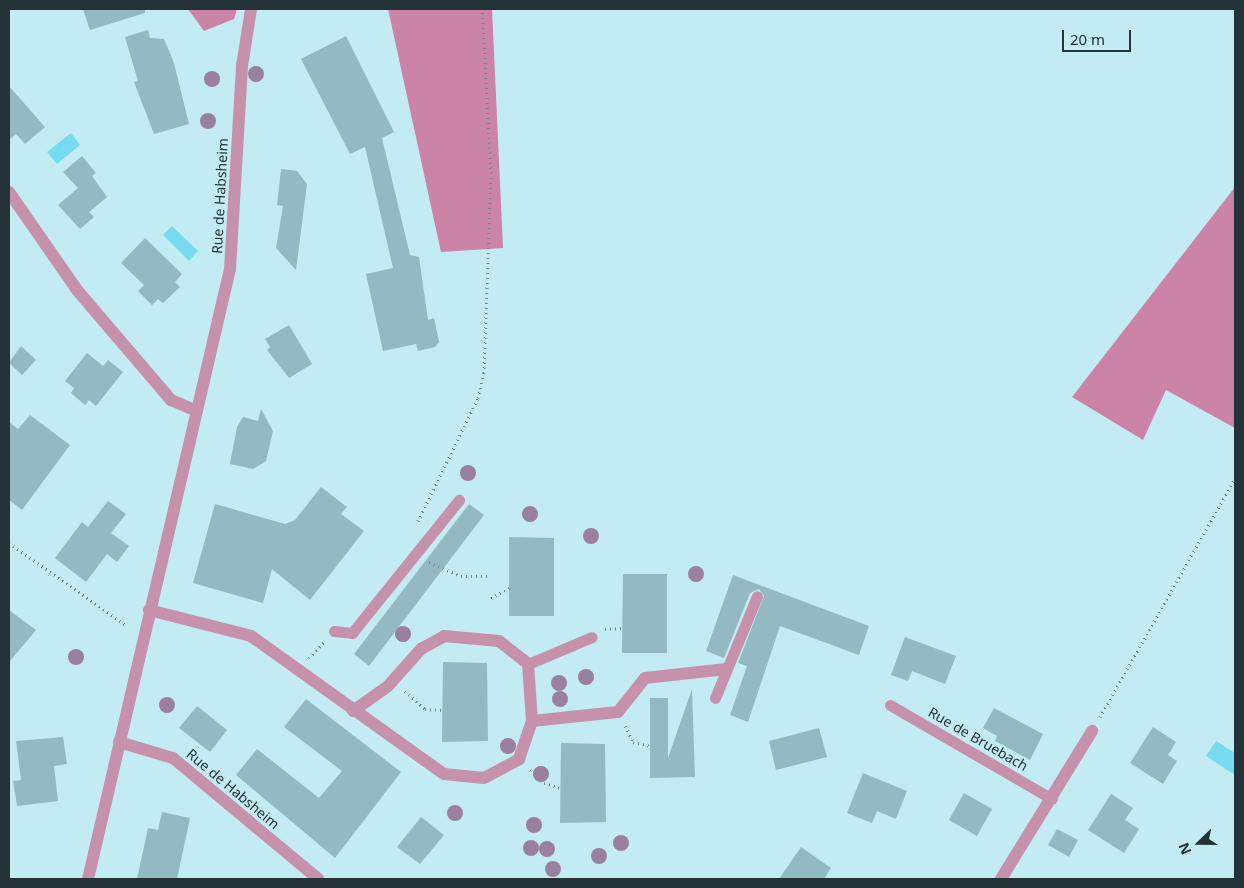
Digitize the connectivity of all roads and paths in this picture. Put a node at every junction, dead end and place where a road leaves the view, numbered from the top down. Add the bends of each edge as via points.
1 (251, 9) edge
2 (482, 9) edge
3 (9, 192) edge
4 (197, 411) junction
5 (1235, 478) edge
6 (459, 500) dead end
7 (413, 527) dead end
8 (9, 543) edge
9 (416, 553) junction
10 (490, 576) dead end
11 (509, 588) dead end
12 (757, 596) dead end
13 (491, 598) dead end
14 (149, 610) junction
15 (127, 626) dead end
16 (334, 631) joint
17 (592, 637) dead end
18 (528, 664) junction
19 (727, 669) junction
20 (297, 670) junction
21 (393, 680) junction
22 (715, 698) dead end
23 (890, 705) dead end
24 (443, 710) dead end
25 (353, 711) junction
26 (618, 712) junction
27 (532, 721) junction
28 (1092, 731) joint
29 (119, 742) junction
30 (650, 746) dead end
31 (519, 759) junction
32 (561, 788) dead end
33 (1052, 799) junction
34 (88, 879) edge
35 (318, 879) edge
36 (1001, 879) edge

1 - 4 street, Rue de Habsheim via 240,93 235,239
2 - 7 path via 491,173 484,373 478,398
3 - 4 street via 77,290 171,400
4 - 14 street, Rue de Habsheim
5 - 28 path
6 - 9 lane
8 - 15 path
9 - 10 path via 442,572
9 - 16 lane via 352,634
11 - 13 path
12 - 19 lane
14 - 20 street via 251,636
14 - 29 street, Rue de Habsheim
16 - 20 path
17 - 18 lane
18 - 21 street via 499,641 444,636 421,649
18 - 27 street
19 - 22 lane
19 - 26 street via 645,678
20 - 25 street
21 - 24 path via 425,709
21 - 25 street
23 - 33 lane, Rue de Bruebach
25 - 31 street via 444,774 484,778
26 - 27 street
26 - 30 path via 633,742
27 - 31 street
28 - 33 street
29 - 34 street, Rue de Habsheim
29 - 35 street, Rue de Habsheim via 173,758
31 - 32 path via 544,783
33 - 36 street

